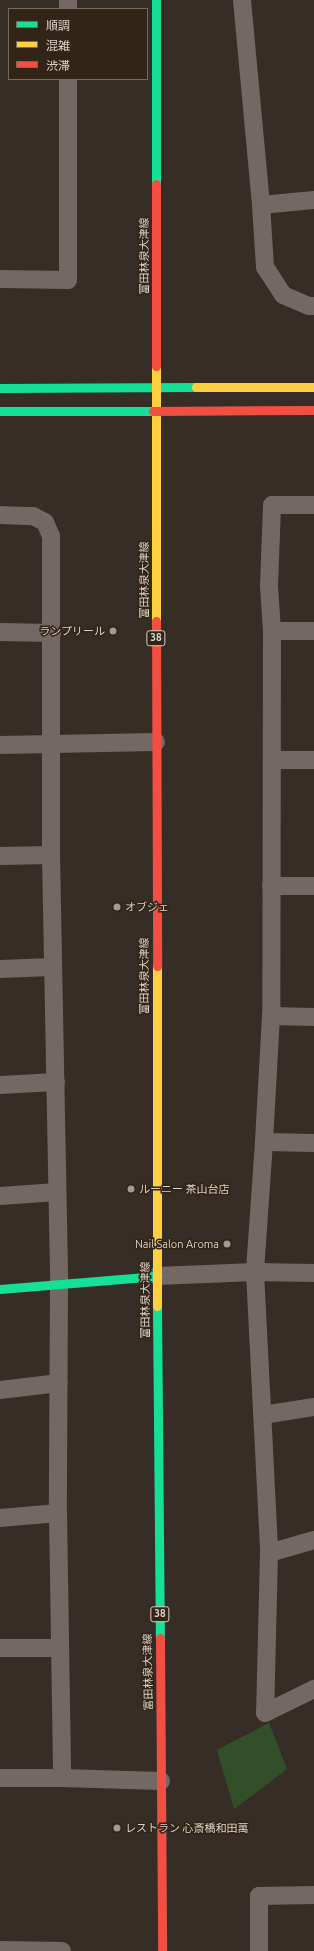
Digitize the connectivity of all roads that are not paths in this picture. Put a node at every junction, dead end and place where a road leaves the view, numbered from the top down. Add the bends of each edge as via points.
1 (156, 0) edge
2 (242, 0) edge
3 (68, 80) edge
4 (314, 200) edge
5 (261, 205) junction
6 (0, 280) edge
7 (314, 306) edge
8 (314, 387) edge
9 (0, 388) edge
10 (156, 388) junction
11 (156, 409) junction
12 (0, 410) edge
13 (314, 410) edge
14 (314, 505) edge
15 (0, 515) edge
16 (272, 631) junction
17 (314, 631) edge
18 (0, 632) edge
19 (52, 633) junction
20 (156, 742) junction
21 (0, 745) edge
22 (52, 745) junction
23 (272, 760) junction
24 (314, 760) edge
25 (51, 855) junction
26 (0, 856) edge
27 (271, 886) junction
28 (314, 886) edge
29 (53, 967) junction
30 (0, 969) edge
31 (271, 1016) junction
32 (314, 1017) edge
33 (56, 1082) junction
34 (0, 1085) edge
35 (264, 1142) junction
36 (314, 1142) edge
37 (57, 1192) junction
38 (0, 1196) edge
39 (255, 1272) junction
40 (314, 1273) edge
41 (157, 1276) junction
42 (59, 1284) junction
43 (0, 1289) edge
44 (59, 1383) junction
45 (0, 1390) edge
46 (314, 1407) edge
47 (263, 1415) junction
48 (58, 1513) junction
49 (0, 1518) edge
50 (314, 1540) edge
51 (269, 1553) junction
52 (0, 1648) edge
53 (59, 1648) junction
54 (314, 1689) edge
55 (0, 1778) edge
56 (62, 1778) junction
57 (161, 1781) junction
58 (314, 1895) edge
59 (0, 1950) edge
60 (62, 1951) edge
61 (162, 1951) edge
62 (259, 1951) edge

1 - 10 main road, 富田林泉大津線 / 38
2 - 5 street
3 - 6 street via 68,280
4 - 5 street
5 - 7 street via 265,267 283,295
8 - 10 main road
9 - 10 main road
10 - 11 main road, 富田林泉大津線 / 38
11 - 12 main road
11 - 13 main road
11 - 20 main road, 富田林泉大津線 / 38
14 - 16 street via 272,505 269,586
15 - 19 street via 33,516 45,522 51,536
16 - 17 street
16 - 23 street
18 - 19 street
19 - 22 street
20 - 22 street
20 - 41 main road, 富田林泉大津線 / 38
21 - 22 street
22 - 25 street
23 - 24 street
23 - 27 street
25 - 26 street
25 - 29 street
27 - 28 street
27 - 31 street
29 - 30 street
29 - 33 street
31 - 32 street
31 - 35 street
33 - 34 street
33 - 37 street
35 - 36 street
35 - 39 street
37 - 38 street
37 - 42 street
39 - 40 street
39 - 41 street
39 - 47 street
41 - 42 main road
41 - 57 main road, 富田林泉大津線 / 38
42 - 43 main road
42 - 44 street
44 - 45 street
44 - 48 street
46 - 47 street
47 - 51 street
48 - 49 street
48 - 53 street
50 - 51 street
51 - 54 street via 265,1713
52 - 53 street
53 - 56 street
55 - 56 street
56 - 57 street
57 - 61 main road, 富田林泉大津線 / 38
58 - 62 street via 259,1896
59 - 60 street

